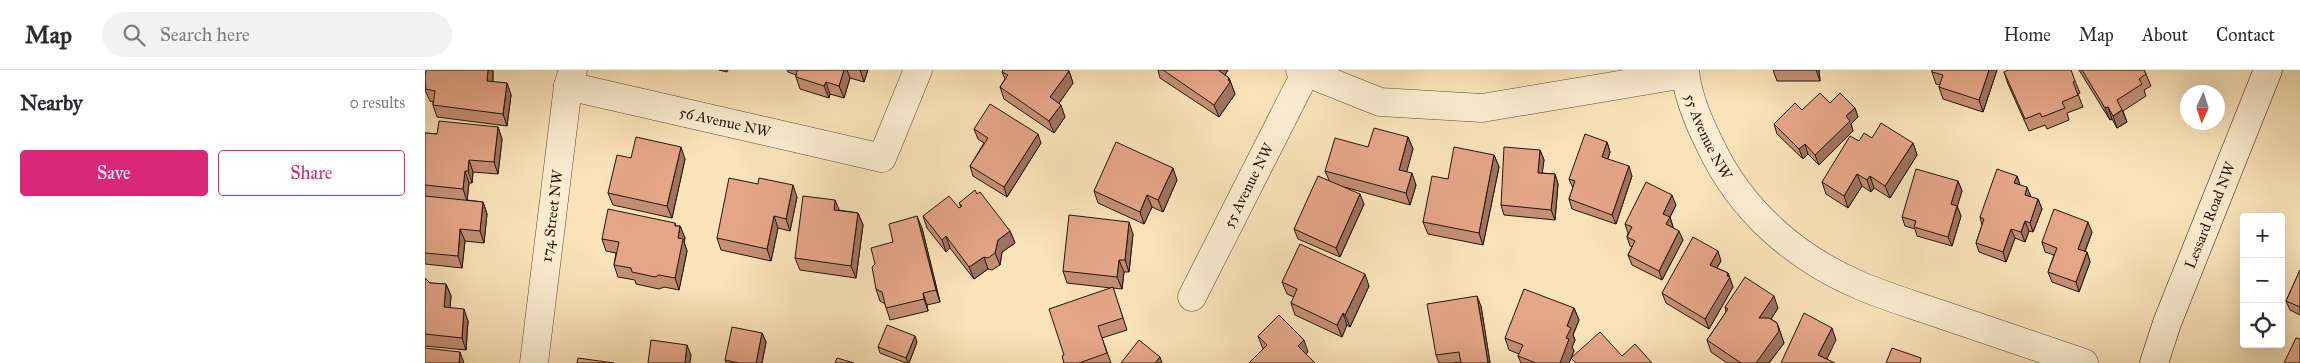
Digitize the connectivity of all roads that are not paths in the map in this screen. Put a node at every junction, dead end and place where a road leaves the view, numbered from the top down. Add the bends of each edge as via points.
1 (918, 70) edge
2 (2268, 70) edge
3 (1303, 72) edge
4 (1685, 72) edge
5 (571, 78) edge
6 (1192, 297) dead end
7 (534, 363) edge
8 (2084, 363) edge
9 (2154, 363) edge

1 - 5 street, 56 Avenue NW via 883,158
2 - 9 street, Lessard Road NW
3 - 4 street, 55 Avenue NW via 1380,102 1482,108
3 - 6 street, 55 Avenue NW
4 - 8 street, 55 Avenue NW via 1701,128 1715,157 1735,188 1765,224 1788,245 1816,264 1862,286
5 - 7 street, 174 Street NW

